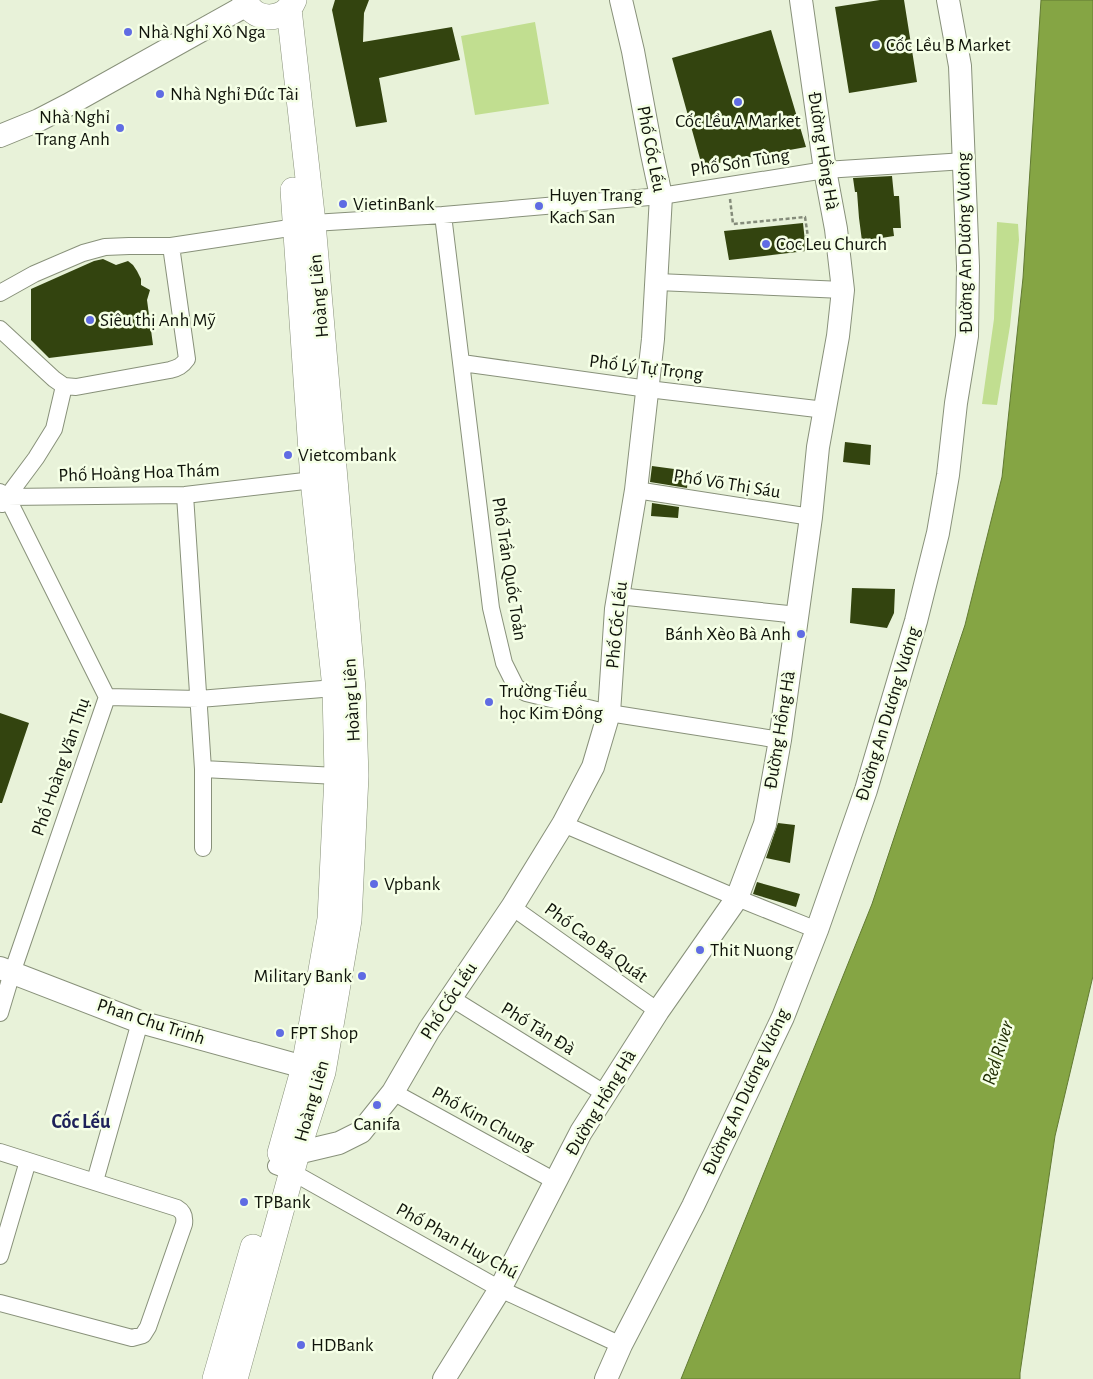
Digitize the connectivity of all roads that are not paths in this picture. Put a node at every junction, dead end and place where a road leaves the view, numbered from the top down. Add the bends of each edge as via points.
1 (621, 0) edge
2 (801, 0) edge
3 (948, 0) edge
4 (246, 2) edge
5 (287, 8) edge
6 (0, 136) edge
7 (965, 161) junction
8 (825, 170) junction
9 (662, 196) junction
10 (443, 215) junction
11 (305, 225) junction
12 (172, 246) junction
13 (657, 282) junction
14 (843, 290) junction
15 (0, 293) edge
16 (0, 328) edge
17 (462, 363) junction
18 (64, 386) junction
19 (648, 389) junction
20 (825, 410) junction
21 (324, 479) junction
22 (636, 490) junction
23 (185, 495) junction
24 (2, 498) edge
25 (811, 517) junction
26 (618, 596) junction
27 (798, 615) junction
28 (344, 689) junction
29 (107, 697) junction
30 (199, 699) junction
31 (609, 713) junction
32 (780, 740) junction
33 (203, 769) junction
34 (337, 776) junction
35 (563, 824) junction
36 (202, 848) dead end
37 (737, 898) junction
38 (512, 907) junction
39 (817, 930) junction
40 (6, 970) edge
41 (450, 998) junction
42 (658, 1011) junction
43 (0, 1013) edge
44 (140, 1022) junction
45 (314, 1070) junction
46 (393, 1092) junction
47 (604, 1093) junction
48 (0, 1152) edge
49 (287, 1160) junction
50 (28, 1161) junction
51 (95, 1181) junction
52 (554, 1181) junction
53 (0, 1256) edge
54 (500, 1289) junction
55 (0, 1303) edge
56 (621, 1345) junction
57 (215, 1379) edge
58 (235, 1379) edge
59 (444, 1379) edge
60 (606, 1379) edge

1 - 9 street, Phố Cốc Lếu
2 - 8 street, Đường Hồng Hà
3 - 7 street, Đường An Dương Vương via 960,66
4 - 5 main road via 251,10 264,17 271,18
4 - 6 street via 68,105
5 - 11 main road, Hoàng Liên
7 - 8 street, Phố Sơn Tùng
7 - 39 street, Đường An Dương Vương via 967,336 938,533 872,771
8 - 9 street, Phố Sơn Tùng
8 - 14 street, Đường Hồng Hà
9 - 10 street, Phố Sơn Tùng
9 - 13 street, Phố Cốc Lếu
10 - 11 street, Phố Sơn Tùng
10 - 17 street, Phố Trần Quốc Toản
11 - 12 street, Phố Sơn Tùng
11 - 21 main road, Hoàng Liên
12 - 15 street, Phố Sơn Tùng via 105,247 34,274
12 - 18 street via 186,359 183,364 170,370 76,387
13 - 14 street
13 - 19 street, Phố Cốc Lếu
14 - 20 street, Đường Hồng Hà
16 - 18 street
17 - 19 street, Phố Lý Tự Trọng
17 - 31 street, Phố Trần Quốc Toản via 491,608 504,663 516,687 526,693
18 - 24 street via 54,429 36,458
19 - 20 street, Phố Lý Tự Trọng
19 - 22 street, Phố Cốc Lếu
20 - 25 street, Đường Hồng Hà
21 - 23 street, Phố Hoàng Hoa Thám
21 - 28 main road, Hoàng Liên
22 - 25 street, Phố Võ Thị Sáu
22 - 26 street, Phố Cốc Lếu
23 - 24 street, Phố Hoàng Hoa Thám
23 - 30 street
24 - 29 street, Phố Hoàng Văn Thụ
25 - 27 street, Đường Hồng Hà
26 - 27 street
26 - 31 street, Phố Cốc Lếu
27 - 32 street, Đường Hồng Hà
28 - 30 street
28 - 34 main road, Hoàng Liên
28 - 45 main road, Hoàng Liên via 356,776 349,920
29 - 30 street
29 - 40 street, Phố Hoàng Văn Thụ
30 - 33 street
31 - 32 street, Phố Trần Quốc Toản
31 - 35 street, Phố Cốc Lếu via 593,766
32 - 37 street, Đường Hồng Hà via 765,824
33 - 34 street
33 - 36 street
34 - 45 main road, Hoàng Liên via 330,919
35 - 37 street
35 - 38 street, Phố Cốc Lếu
37 - 39 street
37 - 42 street, Đường Hồng Hà
38 - 41 street, Phố Cốc Lếu
38 - 42 street, Phố Cao Bá Quát
39 - 56 street, Đường An Dương Vương via 783,1017 693,1206
40 - 43 street, Phố Hoàng Văn Thụ
40 - 44 street, Phan Chu Trinh
41 - 46 street, Phố Cốc Lếu
41 - 47 street, Phố Tản Đà
42 - 47 street, Đường Hồng Hà
44 - 45 street, Phan Chu Trinh
44 - 51 street
45 - 49 main road, Hoàng Liên
46 - 49 street, Phố Cốc Lếu via 361,1132 339,1143
46 - 52 street, Phố Kim Chung
47 - 52 street, Đường Hồng Hà
48 - 50 street
49 - 54 street, Phố Phan Huy Chú
49 - 57 main road, Hoàng Liên
49 - 58 main road, Hoàng Liên
50 - 51 street
50 - 53 street
51 - 55 street via 178,1208 184,1214 184,1224 143,1335 132,1338
52 - 54 street, Đường Hồng Hà
54 - 56 street, Phố Phan Huy Chú
54 - 59 street, Đường Hồng Hà
56 - 60 street, Đường An Dương Vương

